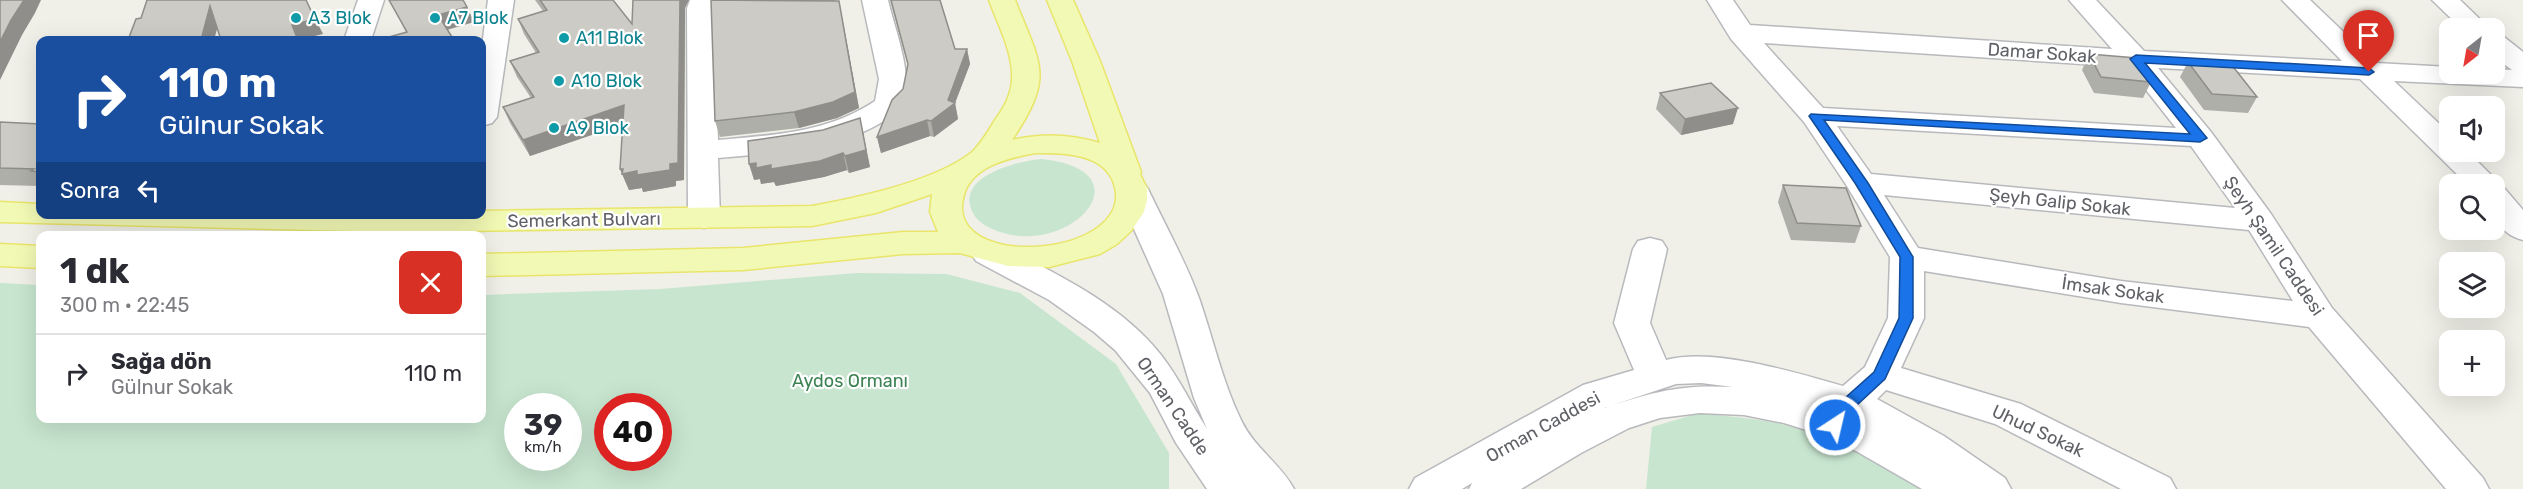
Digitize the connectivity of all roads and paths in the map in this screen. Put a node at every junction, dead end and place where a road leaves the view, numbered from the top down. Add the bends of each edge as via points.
1 (371, 0) edge
2 (501, 0) edge
3 (703, 0) edge
4 (875, 0) edge
5 (1002, 0) edge
6 (1060, 0) edge
7 (1720, 0) edge
8 (2082, 0) edge
9 (2295, 0) edge
10 (2445, 0) edge
11 (2465, 18) edge
12 (1741, 33) junction
13 (359, 36) edge
14 (2505, 51) edge
15 (2136, 59) junction
16 (2523, 65) edge
17 (2369, 72) junction
18 (2523, 79) edge
19 (486, 95) edge
20 (1815, 116) junction
21 (2200, 138) junction
22 (2439, 140) edge
23 (703, 151) junction
24 (2461, 162) edge
25 (971, 166) junction
26 (2474, 174) edge
27 (1129, 181) junction
28 (1861, 183) junction
29 (2505, 209) edge
30 (0, 213) edge
31 (36, 214) edge
32 (486, 218) edge
33 (704, 218) junction
34 (2260, 221) junction
35 (2523, 230) edge
36 (976, 247) junction
37 (1650, 249) dead end
38 (0, 255) edge
39 (36, 257) edge
40 (1906, 257) junction
41 (486, 265) edge
42 (2320, 316) junction
43 (1880, 375) junction
44 (1654, 376) junction
45 (1843, 414) junction
46 (1230, 489) edge
47 (1274, 489) edge
48 (1430, 489) edge
49 (1488, 489) edge
50 (1953, 489) edge
51 (1990, 489) edge
52 (2156, 489) edge
53 (2469, 489) edge

1 - 13 street
2 - 19 street
3 - 23 street
4 - 23 street via 893,79 889,105 848,129 820,136
5 - 25 main road via 1025,65 1026,86 1016,110
6 - 27 main road
7 - 12 street
8 - 15 street, Şeyh Şamil Caddesi
9 - 17 street
10 - 11 street
12 - 15 street, Damar Sokak
12 - 20 street
14 - 16 street
15 - 17 street, Damar Sokak
15 - 21 street, Şeyh Şamil Caddesi
17 - 18 street, Damar Sokak
17 - 22 street
20 - 21 street
20 - 28 street
21 - 34 street, Şeyh Şamil Caddesi
23 - 33 street
24 - 26 street
25 - 27 main road via 1007,149 1063,144 1111,159
25 - 33 main road, Semerkant Bulvarı via 866,206 812,216
25 - 36 main road via 948,191 944,209 950,227
27 - 36 main road via 1130,206 1120,224 1084,247 1046,257 1016,258
27 - 47 street, Orman Cadde via 1180,294 1217,410 1245,462
28 - 34 street, Şeyh Galip Sokak
28 - 40 street
29 - 35 street
30 - 31 main road
32 - 33 main road, Semerkant Bulvarı
34 - 42 street, Şeyh Şamil Caddesi
36 - 41 main road via 903,243 743,259
36 - 46 street, Orman Cadde via 1062,291 1114,330 1163,384 1191,434
37 - 44 street via 1632,323
38 - 39 main road
40 - 42 street, İmsak Sokak via 2121,292
40 - 43 street via 1906,318
42 - 53 street, Şeyh Şamil Caddesi
43 - 45 street
43 - 52 street, Uhud Sokak via 2008,414
44 - 45 street, Orman Caddesi via 1701,370 1774,379
44 - 48 street, Orman Caddesi via 1596,395
45 - 49 street, Orman Caddesi via 1798,413 1713,399 1666,402 1617,417
45 - 50 street, Orman Caddesi
45 - 51 street, Orman Caddesi via 1875,414 1930,446

